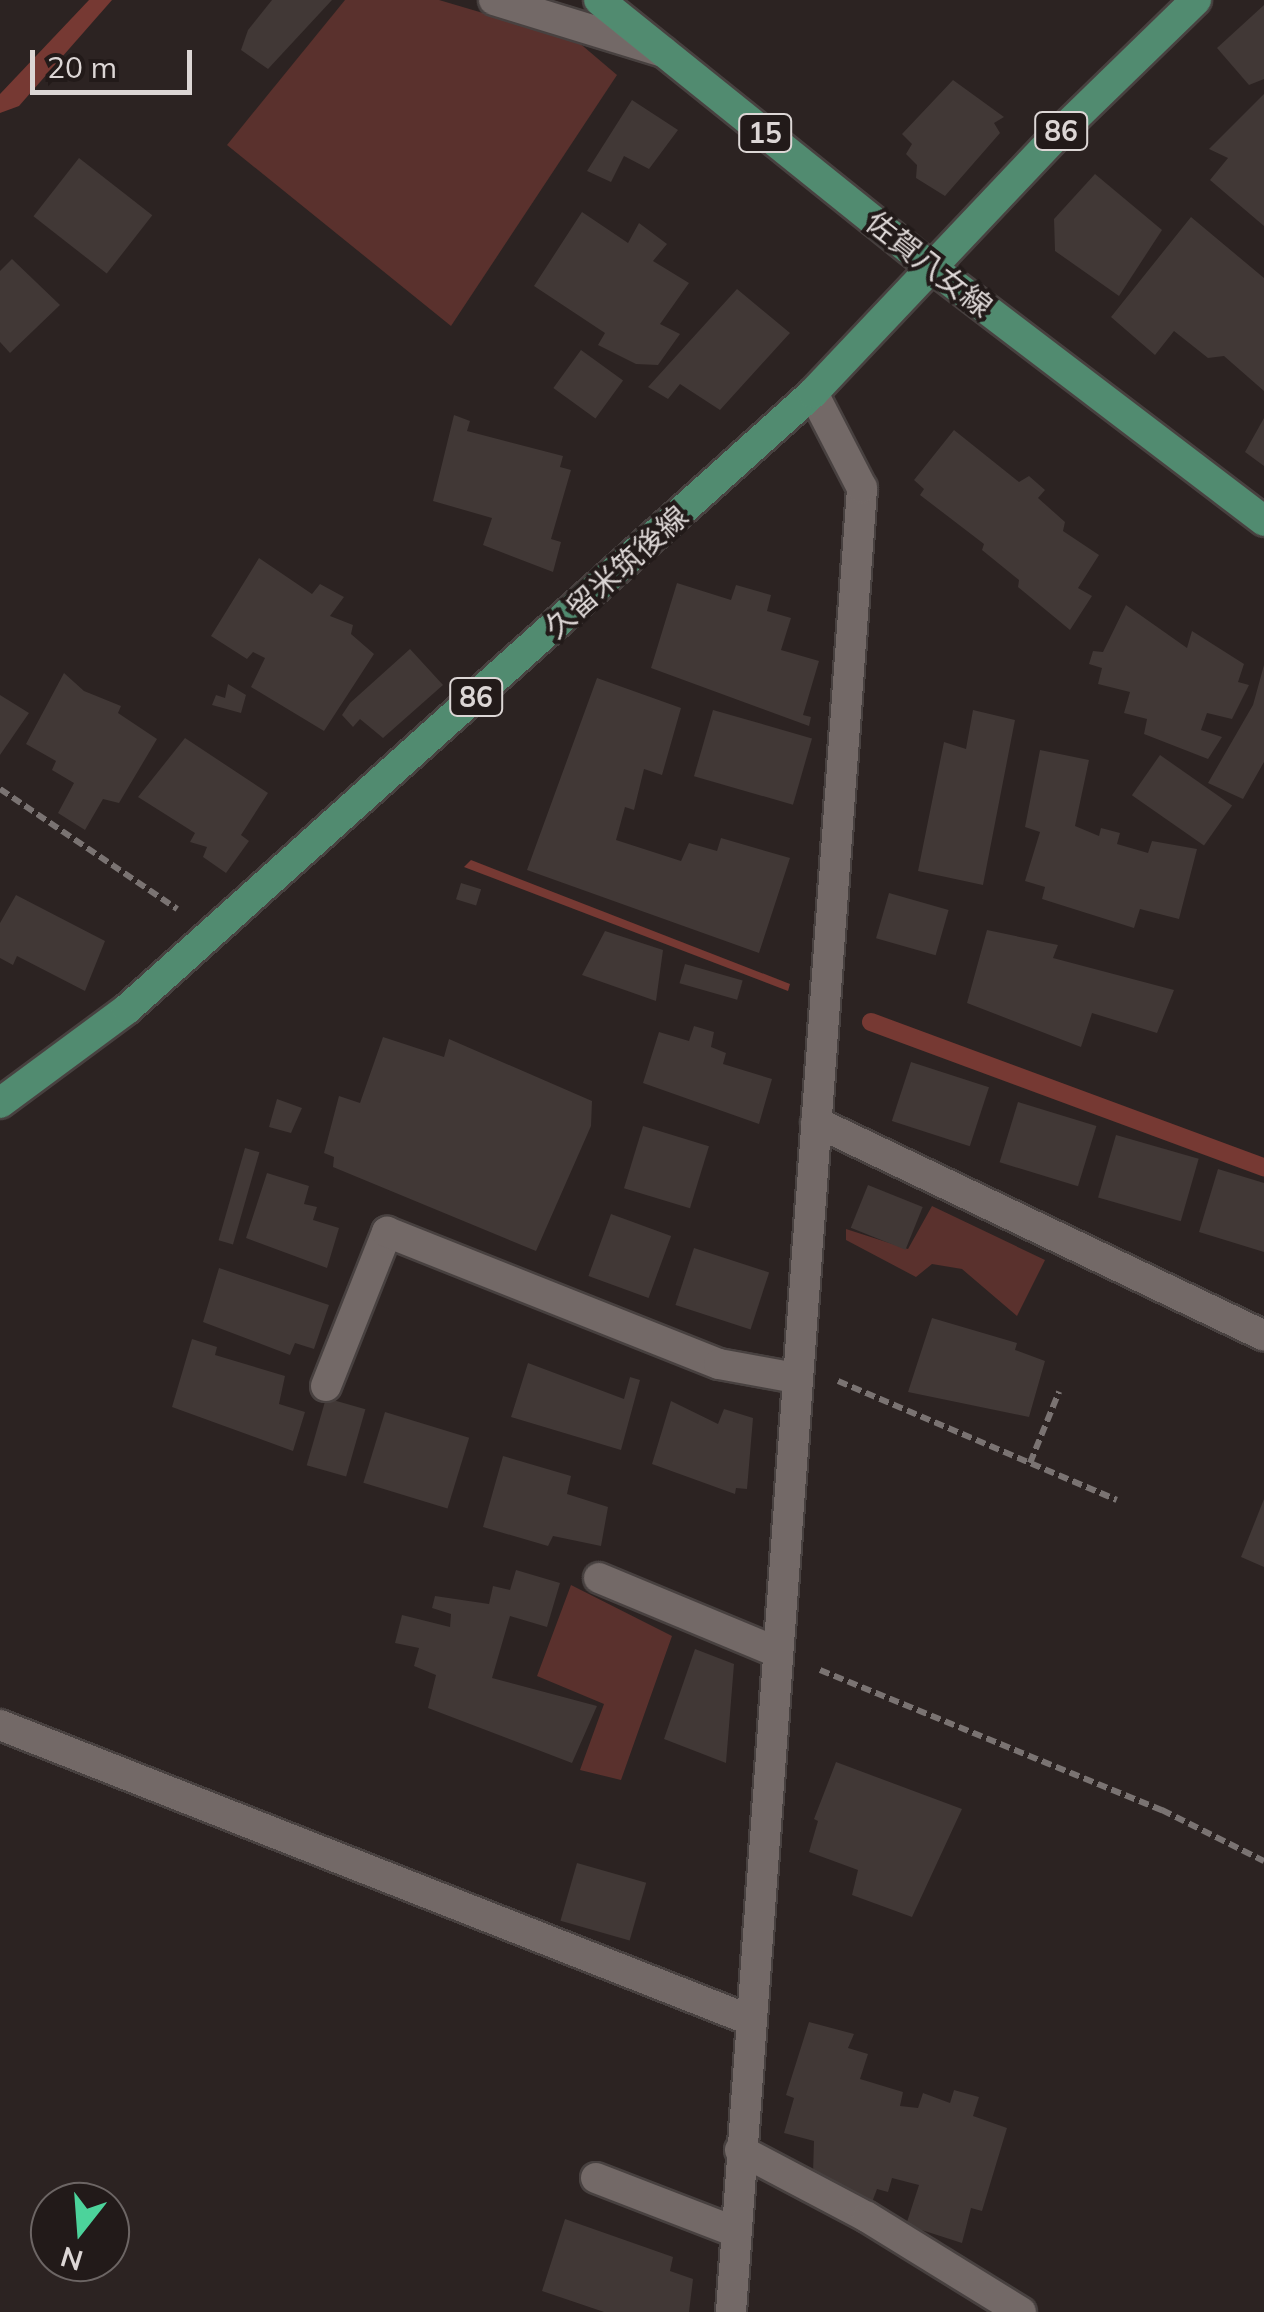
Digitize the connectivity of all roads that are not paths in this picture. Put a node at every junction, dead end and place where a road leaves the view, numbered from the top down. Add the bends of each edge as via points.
1 (494, 0) edge
2 (599, 0) edge
3 (1196, 0) edge
4 (666, 53) junction
5 (931, 268) junction
6 (813, 393) junction
7 (1264, 521) edge
8 (0, 1104) edge
9 (816, 1122) junction
10 (1264, 1336) edge
11 (797, 1371) junction
12 (326, 1386) dead end
13 (599, 1578) dead end
14 (789, 1658) junction
15 (0, 1724) edge
16 (750, 2020) junction
17 (740, 2150) junction
18 (596, 2178) dead end
19 (736, 2232) junction
20 (732, 2312) edge
21 (1021, 2312) edge

1 - 4 street
2 - 4 main road, 佐賀八女線 / 15
3 - 5 main road, 久留米筑後線 / 86
4 - 5 main road, 佐賀八女線 / 15
5 - 6 main road, 久留米筑後線 / 86
5 - 7 main road, 佐賀八女線 / 15
6 - 8 main road, 久留米筑後線 / 86 via 127,1009
6 - 9 street via 862,488
9 - 10 street
9 - 11 street
11 - 12 street via 719,1364 387,1232
11 - 14 street
13 - 14 street
14 - 16 street
15 - 16 street
16 - 17 street
17 - 19 street
17 - 21 street via 867,2217
18 - 19 street
19 - 20 street

